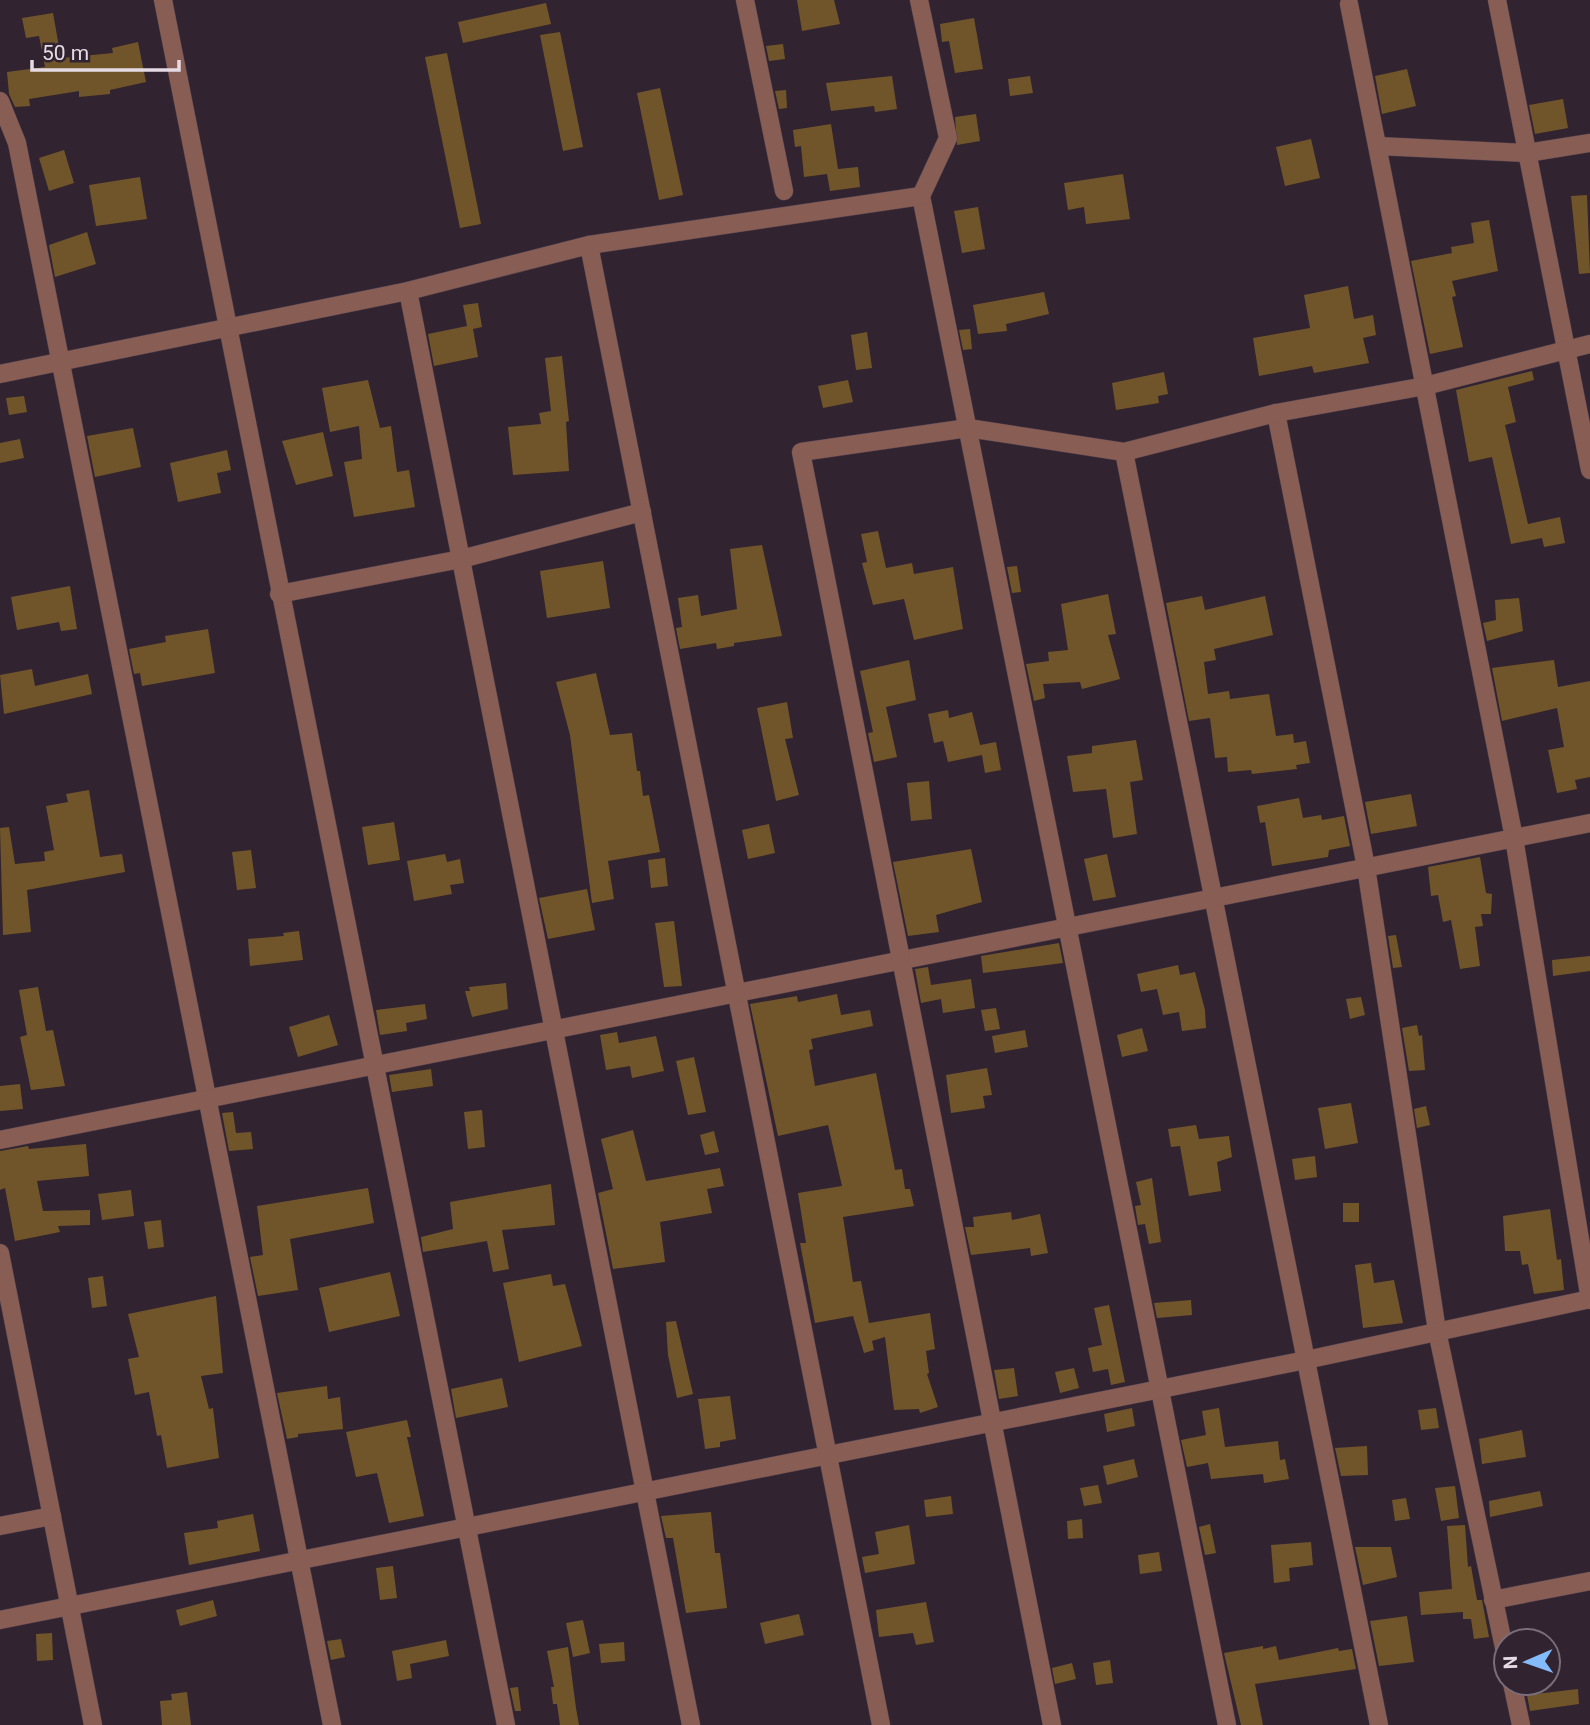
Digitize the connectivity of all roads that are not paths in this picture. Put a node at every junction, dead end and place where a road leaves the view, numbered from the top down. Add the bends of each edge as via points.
1 (163, 0) edge
2 (745, 0) edge
3 (919, 0) edge
4 (1497, 0) edge
5 (1349, 4) dead end
6 (0, 101) edge
7 (1590, 143) edge
8 (1378, 146) junction
9 (1527, 153) junction
10 (784, 191) dead end
11 (921, 196) junction
12 (589, 245) junction
13 (408, 291) junction
14 (226, 327) junction
15 (1590, 344) edge
16 (1566, 350) junction
17 (60, 360) junction
18 (0, 374) edge
19 (1425, 386) junction
20 (1276, 413) junction
21 (968, 428) junction
22 (1124, 452) junction
23 (1590, 470) edge
24 (642, 512) junction
25 (461, 559) junction
26 (279, 594) junction
27 (1590, 823) edge
28 (1514, 838) junction
29 (1366, 867) junction
30 (1214, 898) junction
31 (1068, 927) junction
32 (901, 960) junction
33 (736, 993) junction
34 (554, 1030) junction
35 (374, 1065) junction
36 (207, 1099) junction
37 (0, 1140) edge
38 (0, 1253) edge
39 (1590, 1299) edge
40 (1437, 1331) junction
41 (1306, 1360) junction
42 (1160, 1389) junction
43 (992, 1422) junction
44 (828, 1455) junction
45 (646, 1492) junction
46 (52, 1516) junction
47 (0, 1526) edge
48 (466, 1527) junction
49 (299, 1561) junction
50 (1590, 1581) edge
51 (1493, 1600) junction
52 (69, 1606) junction
53 (0, 1620) edge
54 (1499, 1627) edge
55 (1515, 1697) edge
56 (93, 1725) edge
57 (332, 1725) edge
58 (506, 1725) edge
59 (691, 1725) edge
60 (881, 1725) edge
61 (1052, 1725) edge
62 (1227, 1725) edge
63 (1379, 1725) edge
64 (1521, 1725) edge

1 - 14 street
2 - 10 street
3 - 11 street via 948,138
4 - 9 street
5 - 8 street
6 - 17 street via 17,143
7 - 9 street
8 - 9 street
8 - 19 street
9 - 16 street
11 - 12 street
11 - 21 street
12 - 13 street
12 - 24 street
13 - 14 street
13 - 25 street
14 - 17 street
14 - 26 street
15 - 16 street
16 - 19 street
16 - 23 street
17 - 18 street
17 - 36 street
19 - 20 street
19 - 28 street
20 - 22 street
20 - 29 street
21 - 22 street
21 - 31 street
21 - 32 street via 800,452
22 - 30 street
24 - 25 street
24 - 33 street
25 - 26 street
25 - 34 street
26 - 35 street
27 - 28 street
28 - 29 street
28 - 39 street
29 - 30 street
29 - 40 street
30 - 31 street
30 - 41 street
31 - 32 street
31 - 42 street
32 - 33 street
32 - 43 street
33 - 34 street
33 - 44 street
34 - 35 street
34 - 45 street
35 - 36 street
35 - 48 street
36 - 37 street
36 - 49 street
38 - 46 street
39 - 40 street
40 - 41 street
40 - 51 street
41 - 42 street
41 - 63 street
42 - 43 street
42 - 62 street
43 - 44 street
43 - 61 street
44 - 45 street
44 - 60 street
45 - 48 street
45 - 59 street
46 - 47 street
46 - 52 street
48 - 49 street
48 - 58 street
49 - 52 street
49 - 57 street
50 - 51 street
51 - 54 street
52 - 53 street
52 - 56 street
55 - 64 street

